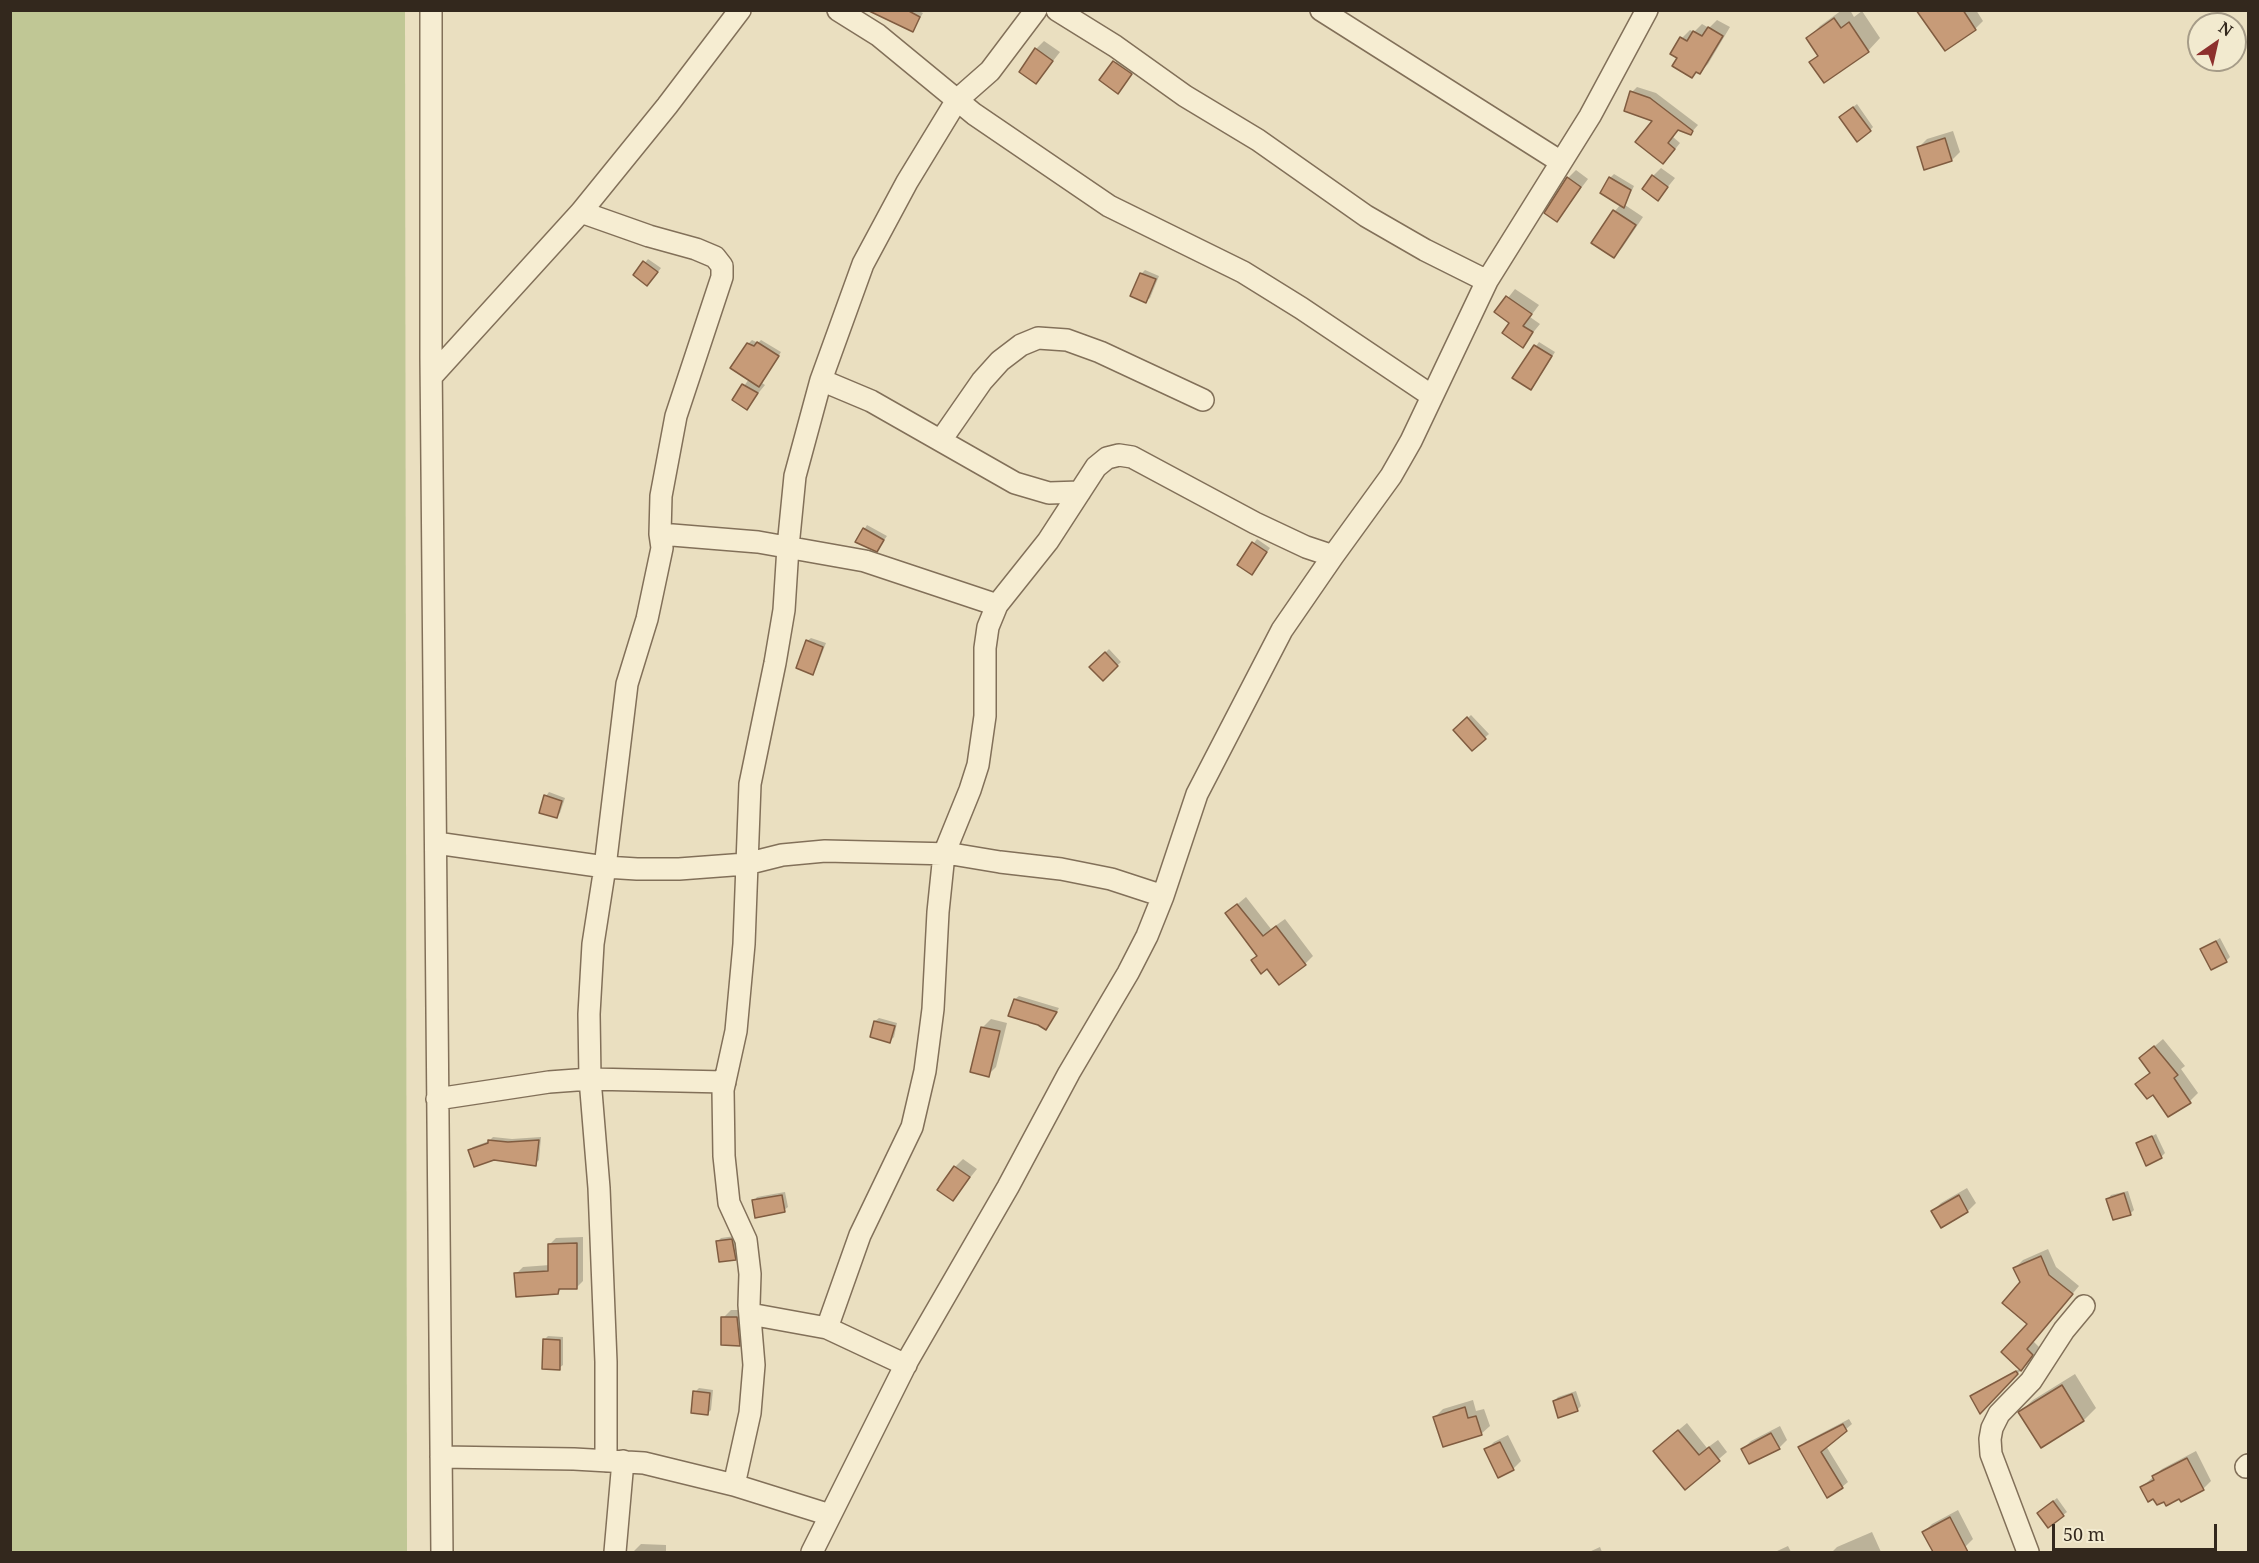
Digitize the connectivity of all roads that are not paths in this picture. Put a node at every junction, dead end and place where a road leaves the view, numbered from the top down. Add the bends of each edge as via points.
1 (431, 10) edge
2 (740, 10) edge
3 (838, 10) edge
4 (1036, 10) edge
5 (1057, 10) edge
6 (1321, 10) edge
7 (1647, 10) edge
8 (957, 100) junction
9 (1561, 162) junction
10 (580, 212) junction
11 (1487, 281) junction
12 (432, 376) junction
13 (821, 380) junction
14 (1432, 396) junction
15 (1203, 400) dead end
16 (940, 440) junction
17 (1080, 492) junction
18 (660, 534) junction
19 (788, 547) junction
20 (1333, 556) junction
21 (997, 605) junction
22 (436, 843) junction
23 (944, 854) junction
24 (746, 864) junction
25 (604, 867) junction
26 (1163, 896) junction
27 (590, 1080) junction
28 (725, 1082) junction
29 (437, 1099) junction
30 (2084, 1306) dead end
31 (750, 1314) junction
32 (827, 1328) junction
33 (906, 1365) junction
34 (441, 1457) junction
35 (615, 1461) junction
36 (734, 1485) junction
37 (830, 1515) junction
38 (441, 1552) edge
39 (615, 1552) edge
40 (812, 1552) edge
41 (2028, 1552) edge

1 - 12 street
2 - 10 street
3 - 8 street via 878,35
4 - 8 street via 990,71
5 - 11 street via 1366,216
6 - 9 street
7 - 9 street
8 - 13 street via 862,264
8 - 14 street via 1109,206 1243,272
9 - 11 street
10 - 12 street
10 - 18 street via 696,249 715,257 722,266 722,277 676,416 661,496
11 - 14 street
12 - 22 street
13 - 16 street via 871,401
13 - 19 street via 795,476
14 - 20 street via 1391,477
15 - 16 street via 1100,352 1067,340 1038,338 1000,361
16 - 17 street via 1015,483 1048,493
17 - 20 street via 1096,467 1107,458 1132,457 1255,524
17 - 21 street via 1048,541
18 - 19 street
18 - 25 street via 662,548 651,599 627,684
19 - 21 street via 865,561
19 - 24 street via 784,610 750,784
20 - 26 street via 1282,630 1210,766
21 - 23 street via 985,648 985,716 978,765
22 - 25 street
22 - 29 street
23 - 24 street via 825,851 782,855
23 - 26 street via 1061,869 1111,879
23 - 32 street via 933,1009 912,1127 860,1235
24 - 25 street via 679,870
24 - 28 street via 736,1031
25 - 27 street via 593,944
26 - 33 street via 1128,973
27 - 28 street
27 - 29 street via 549,1082
27 - 35 street
28 - 31 street via 724,1156 729,1203 746,1240
29 - 34 street
30 - 41 street via 2031,1380 1999,1414 1989,1439 1991,1454
31 - 32 street
31 - 36 street via 754,1365 750,1413
32 - 33 street
33 - 37 street
34 - 35 street
34 - 38 street
35 - 36 street via 644,1463
35 - 39 street
36 - 37 street
37 - 40 street

